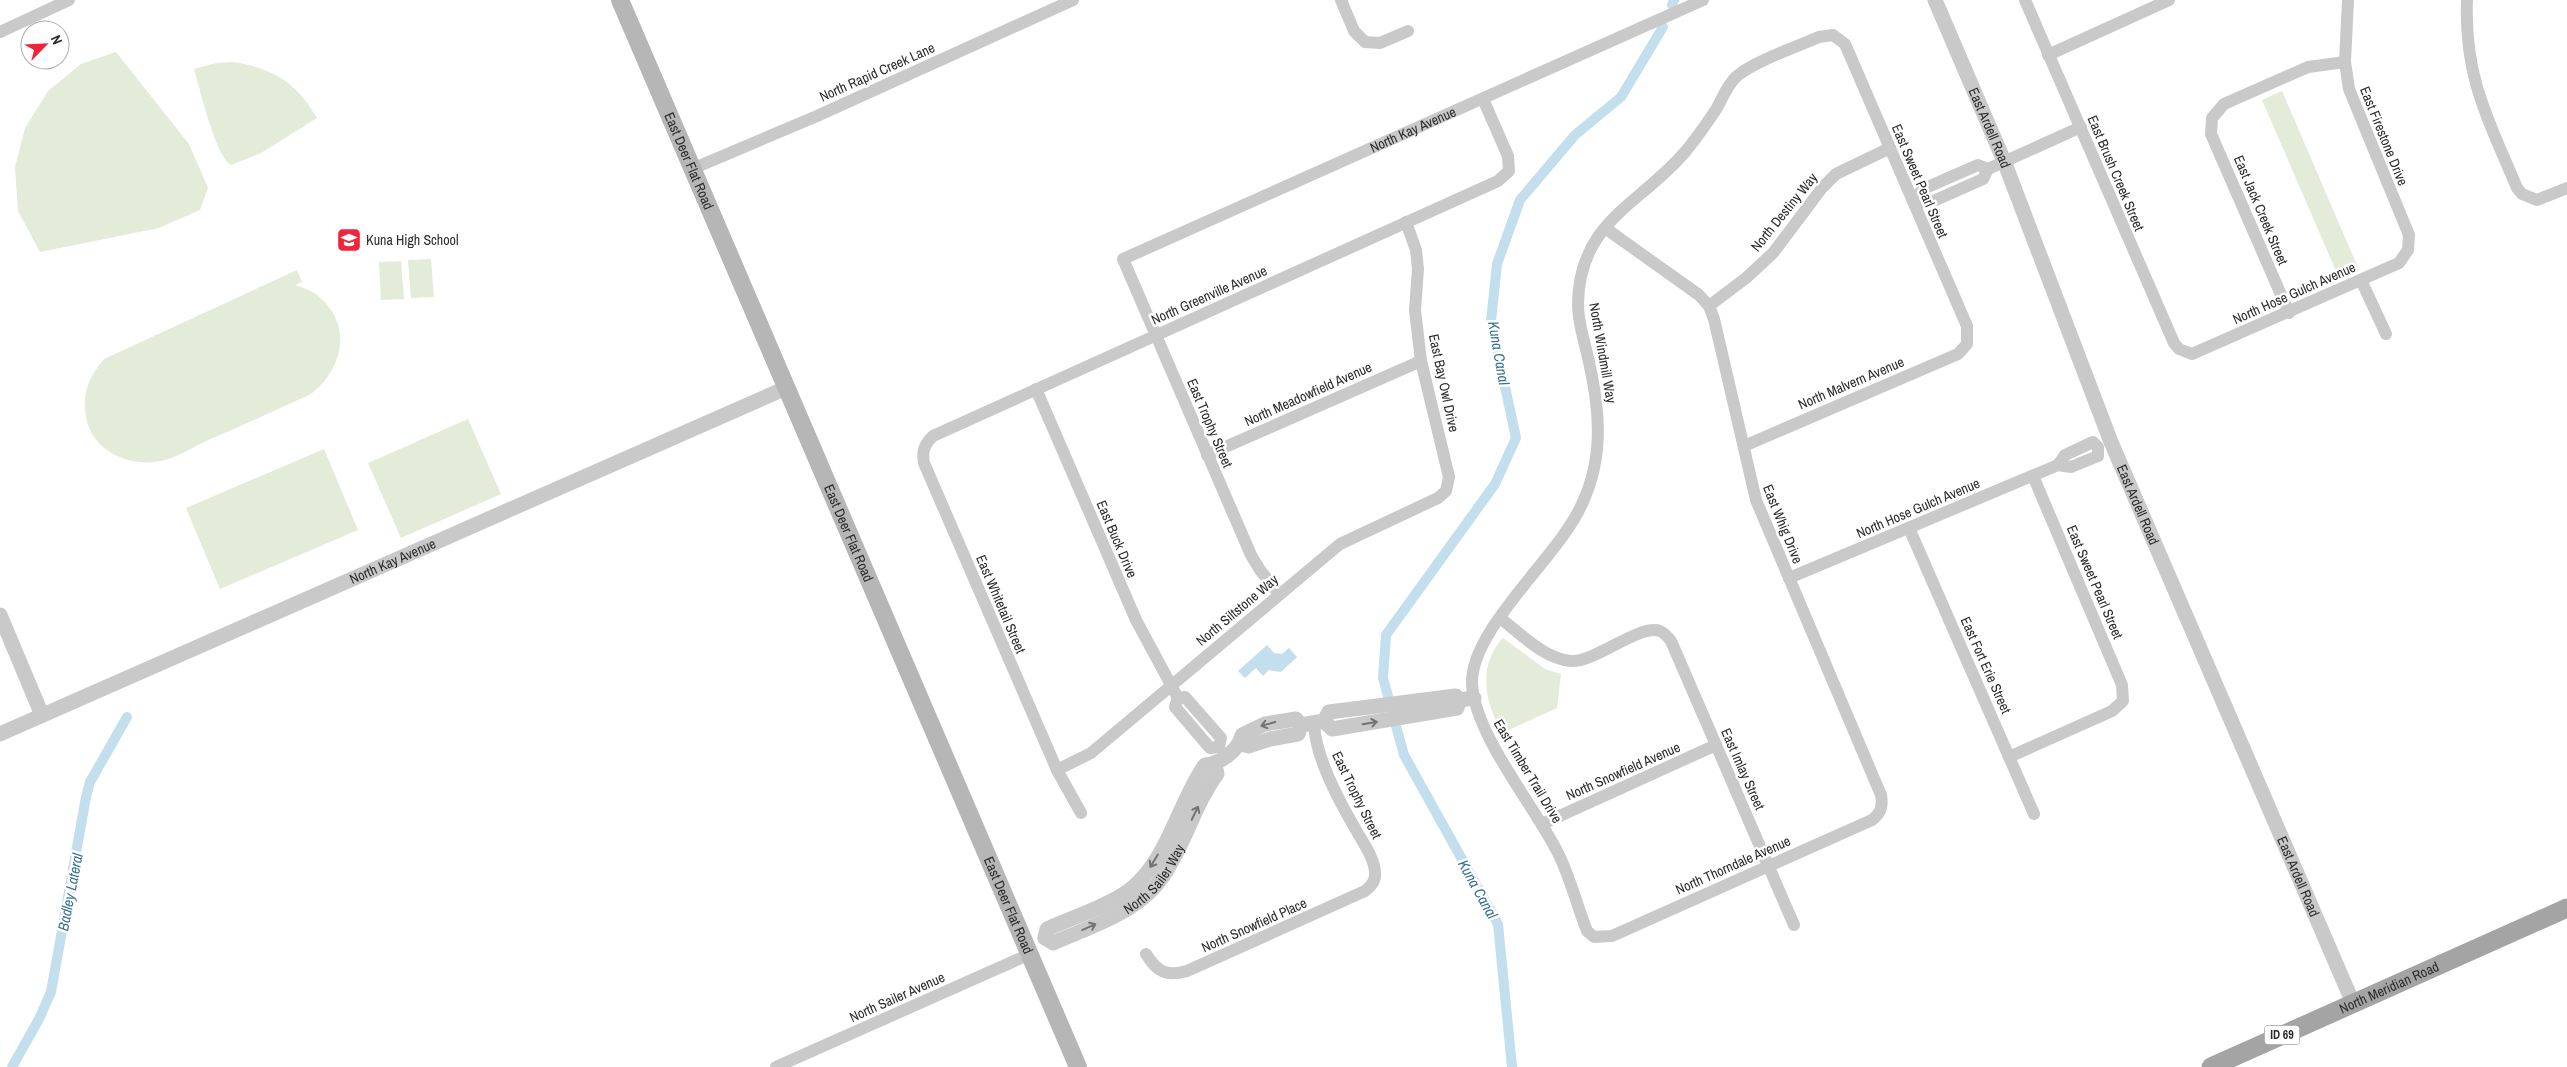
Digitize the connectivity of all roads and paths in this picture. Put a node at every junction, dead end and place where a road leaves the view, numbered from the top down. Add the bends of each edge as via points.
1 (69, 0) edge
2 (620, 0) edge
3 (1073, 0) edge
4 (1341, 0) edge
5 (1702, 0) edge
6 (1935, 0) edge
7 (2025, 0) edge
8 (2169, 0) edge
9 (2348, 0) edge
10 (2467, 0) edge
11 (41, 6) edge
12 (1408, 31) dead end
13 (0, 32) edge
14 (1833, 35) joint
15 (2048, 55) junction
16 (2345, 62) junction
17 (1483, 100) junction
18 (2081, 127) junction
19 (1890, 148) junction
20 (2004, 161) junction
21 (692, 169) junction
22 (2567, 188) edge
23 (1913, 201) junction
24 (1406, 222) junction
25 (1605, 228) junction
26 (2408, 250) joint
27 (1123, 259) joint
28 (2361, 280) junction
29 (1709, 306) junction
30 (2289, 313) junction
31 (2386, 334) dead end
32 (1156, 335) junction
33 (1967, 344) joint
34 (2186, 352) joint
35 (1421, 361) junction
36 (786, 388) junction
37 (1036, 389) junction
38 (2105, 445) junction
39 (1744, 446) junction
40 (923, 448) joint
41 (1207, 455) junction
42 (2033, 476) junction
43 (1446, 491) joint
44 (1909, 528) junction
45 (1789, 578) junction
46 (1279, 594) junction
47 (0, 615) edge
48 (1500, 618) junction
49 (1170, 686) junction
50 (1466, 699) junction
51 (42, 715) junction
52 (1313, 723) junction
53 (0, 734) edge
54 (1716, 745) junction
55 (1220, 756) junction
56 (2009, 757) junction
57 (1057, 770) junction
58 (1881, 810) joint
59 (1081, 813) dead end
60 (2034, 814) dead end
61 (1542, 824) junction
62 (1769, 866) junction
63 (1375, 879) joint
64 (2567, 908) edge
65 (1794, 925) dead end
66 (1594, 938) joint
67 (1028, 950) junction
68 (1146, 954) dead end
69 (2353, 1003) junction
70 (776, 1067) edge
71 (1078, 1067) edge
72 (2211, 1067) edge

1 - 11 street
2 - 21 main road, East Deer Flat Road
3 - 21 street, North Rapid Creek Lane
4 - 12 street via 1354,31 1365,42 1380,43
5 - 17 street, North Kay Avenue
6 - 20 street, East Ardell Road
7 - 15 street, East Brush Creek Street
8 - 15 street
9 - 16 street, East Firestone Drive
10 - 22 street via 2466,29 2477,92 2517,188 2530,198 2544,198
11 - 13 street
14 - 19 street, East Sweet Pearl Street via 1845,44
14 - 25 street, North Windmill Way via 1819,37 1736,77 1685,152 1618,211
15 - 18 street, East Brush Creek Street
16 - 26 street, East Firestone Drive via 2355,108 2409,235
16 - 30 street, East Jack Creek Street via 2308,66 2224,104 2212,118 2211,134
17 - 24 street, North Greenville Avenue via 1508,156 1509,170 1498,181
17 - 27 street, North Kay Avenue
18 - 20 street
18 - 34 street, East Brush Creek Street via 2174,343
19 - 23 street, East Sweet Pearl Street
19 - 29 street, North Destiny Way via 1836,174 1773,253
20 - 23 street via 1988,169 1983,179 1929,203
20 - 38 street, East Ardell Road
21 - 36 main road, East Deer Flat Road
23 - 33 street, East Sweet Pearl Street via 1967,326
24 - 32 street, North Greenville Avenue
24 - 35 street, East Bay Owl Drive via 1416,250 1415,310
25 - 29 street, East Whig Drive via 1699,295
25 - 48 street, North Windmill Way via 1592,246 1579,286 1578,306 1598,409 1597,460 1590,486 1573,521
26 - 28 street, North Hose Gulch Avenue via 2399,263
27 - 32 street, East Trophy Street
28 - 30 street, North Hose Gulch Avenue
28 - 31 street
29 - 39 street, East Whig Drive
30 - 34 street, North Hose Gulch Avenue via 2199,352
32 - 37 street, North Greenville Avenue
32 - 41 street, East Trophy Street
33 - 39 street, North Malvern Avenue via 1958,354
35 - 41 street, North Meadowfield Avenue
35 - 43 street, East Bay Owl Drive via 1449,477
36 - 51 street, North Kay Avenue
36 - 67 main road, East Deer Flat Road
37 - 40 street, North Greenville Avenue via 933,436
37 - 49 street, East Buck Drive via 1136,620
38 - 42 street, North Hose Gulch Avenue via 2093,442 2065,455 2058,466
38 - 69 street, East Ardell Road
39 - 45 street, East Whig Drive via 1756,500
40 - 57 street, East Whitetail Street via 924,463
41 - 46 street, East Trophy Street via 1255,563
42 - 44 street, North Hose Gulch Avenue
42 - 56 street, East Sweet Pearl Street via 2122,685 2122,701 2112,711
43 - 46 street, North Siltstone Way via 1438,498 1340,544
44 - 45 street, North Hose Gulch Avenue
44 - 56 street, East Fort Erie Street
45 - 58 street, East Whig Drive via 1881,795
46 - 49 street, North Siltstone Way
47 - 51 street
48 - 50 street, East Timber Trail Drive via 1486,636 1474,661
48 - 54 street, East Imlay Street via 1543,652 1573,661 1645,632 1659,630 1671,641
49 - 55 street, East Buck Drive via 1178,698 1185,697 1221,738
49 - 57 street, North Siltstone Way via 1091,753
50 - 52 street via 1457,708 1332,729
50 - 61 street, East Timber Trail Drive
51 - 53 street, North Kay Avenue
52 - 55 street via 1298,734 1249,746 1240,744
52 - 63 street, East Trophy Street via 1320,754 1347,816 1373,862
54 - 61 street, North Snowfield Avenue
54 - 62 street, East Imlay Street
55 - 67 street, North Sailer Way via 1217,774 1171,862 1150,891 1111,917 1053,943 1045,938
56 - 60 street, East Fort Erie Street
57 - 59 street, East Whitetail Street
58 - 62 street, North Thorndale Avenue via 1872,820
61 - 66 street, East Timber Trail Drive via 1570,882 1587,931
62 - 65 street, East Imlay Street
62 - 66 street, North Thorndale Avenue via 1612,936
63 - 68 street, North Snowfield Place via 1365,891 1187,971 1164,974 1154,967
64 - 69 main road, North Meridian Road / ID 69
67 - 70 street, North Sailer Avenue
67 - 71 main road, East Deer Flat Road
69 - 72 main road, North Meridian Road / ID 69

